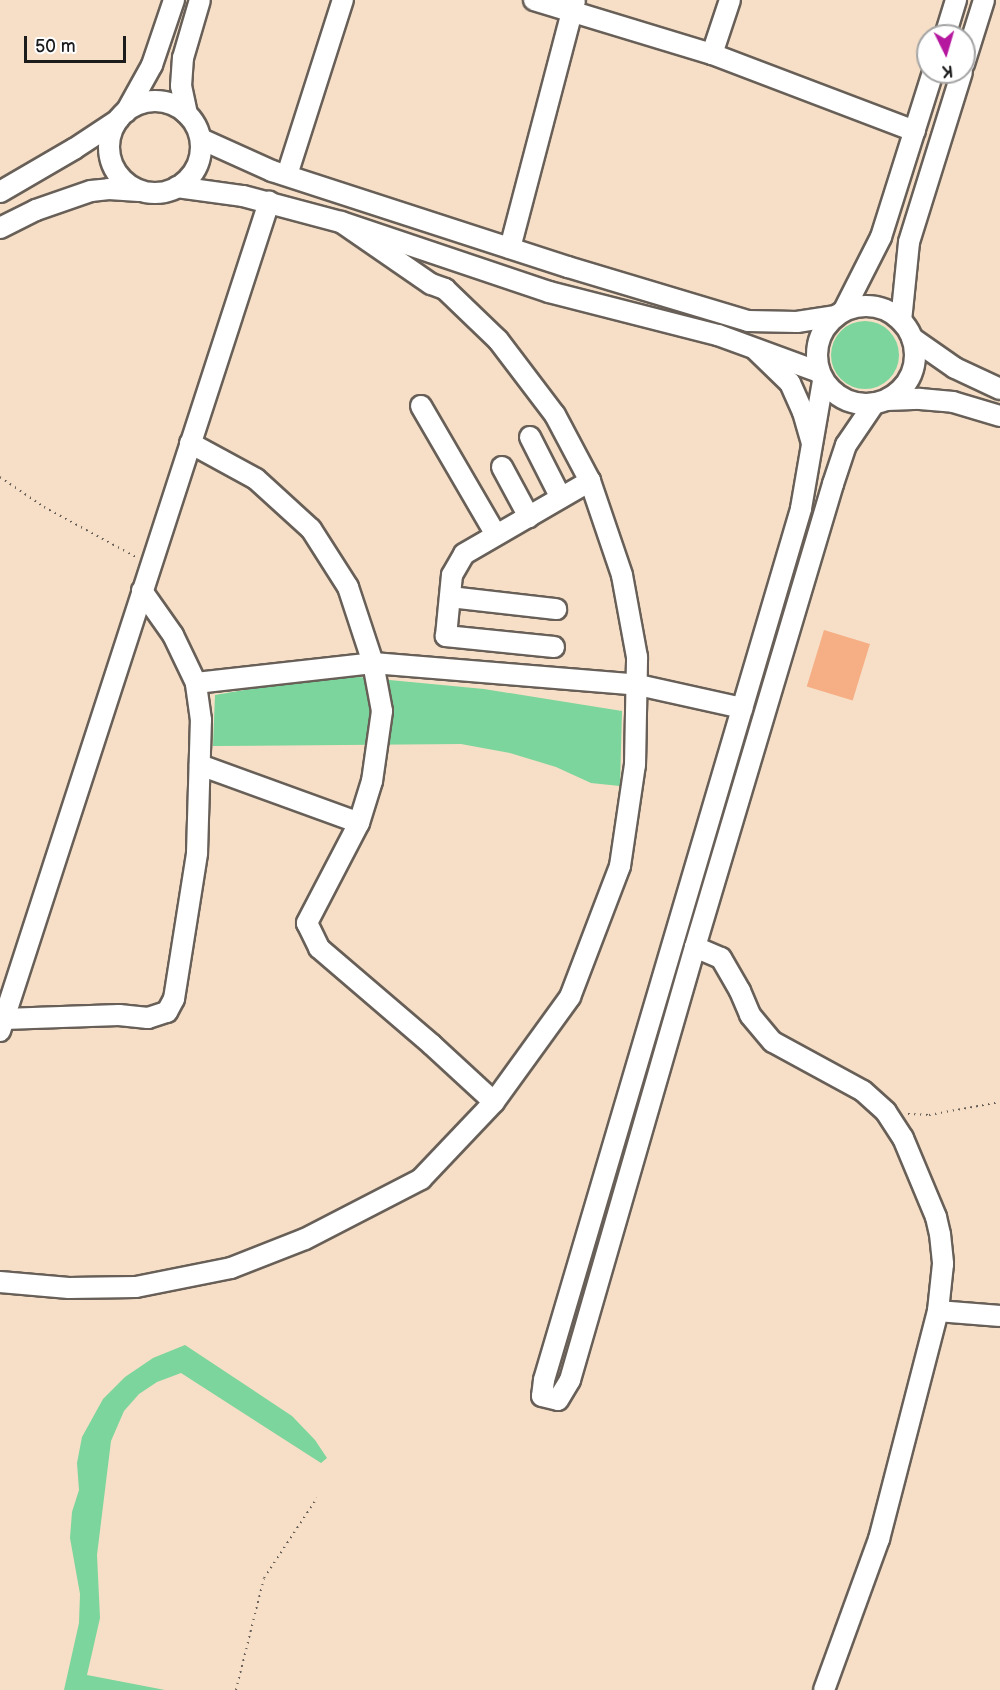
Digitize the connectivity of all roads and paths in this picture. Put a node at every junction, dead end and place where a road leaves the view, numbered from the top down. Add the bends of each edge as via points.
1 (174, 0) edge
2 (200, 0) edge
3 (343, 0) edge
4 (534, 0) edge
5 (730, 0) edge
6 (956, 0) edge
7 (984, 0) edge
8 (573, 5) edge
9 (949, 24) edge
10 (976, 26) edge
11 (712, 54) junction
12 (929, 84) edge
13 (958, 84) edge
14 (187, 114) junction
15 (123, 115) junction
16 (915, 131) junction
17 (201, 139) junction
18 (287, 176) junction
19 (177, 188) junction
20 (0, 192) edge
21 (148, 192) junction
22 (269, 202) junction
23 (341, 222) junction
24 (0, 228) edge
25 (510, 248) junction
26 (449, 258) junction
27 (444, 289) junction
28 (839, 313) junction
29 (902, 321) junction
30 (912, 338) junction
31 (752, 346) junction
32 (821, 376) junction
33 (1000, 389) edge
34 (880, 402) junction
35 (421, 406) dead end
36 (1000, 416) edge
37 (530, 437) dead end
38 (190, 443) junction
39 (813, 448) junction
40 (502, 467) dead end
41 (0, 477) edge
42 (590, 482) junction
43 (561, 498) junction
44 (529, 517) junction
45 (496, 535) junction
46 (151, 566) junction
47 (142, 591) junction
48 (450, 597) junction
49 (556, 609) dead end
50 (554, 647) dead end
51 (373, 663) junction
52 (196, 683) junction
53 (638, 685) junction
54 (742, 708) junction
55 (200, 765) junction
56 (358, 823) junction
57 (694, 947) junction
58 (1, 1022) edge
59 (494, 1102) junction
60 (1000, 1102) edge
61 (886, 1112) junction
62 (0, 1281) edge
63 (938, 1311) junction
64 (1000, 1316) edge
65 (317, 1498) dead end
66 (236, 1690) edge
67 (824, 1690) edge

1 - 15 street via 152,65
2 - 14 street via 183,58
3 - 18 street
4 - 8 street
5 - 11 street
6 - 9 street
7 - 10 street
8 - 11 street
8 - 25 street
11 - 16 street
12 - 16 street
13 - 29 street via 909,242
14 - 15 street via 171,104 152,101
14 - 17 street
15 - 20 street
15 - 21 street via 109,145 112,164 123,180
16 - 28 street via 881,237
17 - 18 street
17 - 19 street via 196,167
18 - 25 street
19 - 21 street
19 - 22 street
21 - 24 street via 91,191 36,210
22 - 23 street
22 - 38 street
23 - 26 street
23 - 27 street
25 - 28 street via 748,321 797,322
26 - 27 street via 442,275
26 - 31 street via 549,292
27 - 42 street via 519,364 555,415
28 - 29 street via 874,306
28 - 32 street via 818,341
29 - 30 street
30 - 33 street via 955,368
30 - 34 street via 915,359 904,387
31 - 32 street
31 - 39 street via 789,383 803,412
32 - 34 street via 835,394 847,401
32 - 39 street
34 - 36 street via 954,402
34 - 57 street via 846,445
35 - 45 street
37 - 43 street
38 - 46 street
38 - 51 street via 256,479 311,529 348,587
39 - 54 street via 801,509
40 - 44 street
41 - 46 path via 44,507
42 - 43 street
42 - 53 street via 622,575 633,629
43 - 44 street
44 - 45 street
45 - 48 street via 459,560 452,575
46 - 47 street
47 - 52 street via 173,635
47 - 58 street
48 - 49 street
48 - 50 street via 446,636
51 - 52 street
51 - 53 street
51 - 56 street via 382,711 372,781
52 - 55 street via 201,720
53 - 54 street
53 - 59 street via 635,765 620,866 570,997
54 - 57 street via 543,1380 542,1396 558,1400 570,1380
55 - 56 street
55 - 58 street via 197,853 174,999 167,1012 148,1018 119,1015
56 - 59 street via 307,923 319,948
57 - 61 street via 720,958 750,1015 773,1042 863,1091
59 - 62 street via 421,1179 305,1239 231,1268 136,1287 69,1288
60 - 61 path via 929,1115
61 - 63 street via 903,1138 936,1216 943,1264
63 - 64 street
63 - 67 street via 879,1539
65 - 66 path via 264,1578

